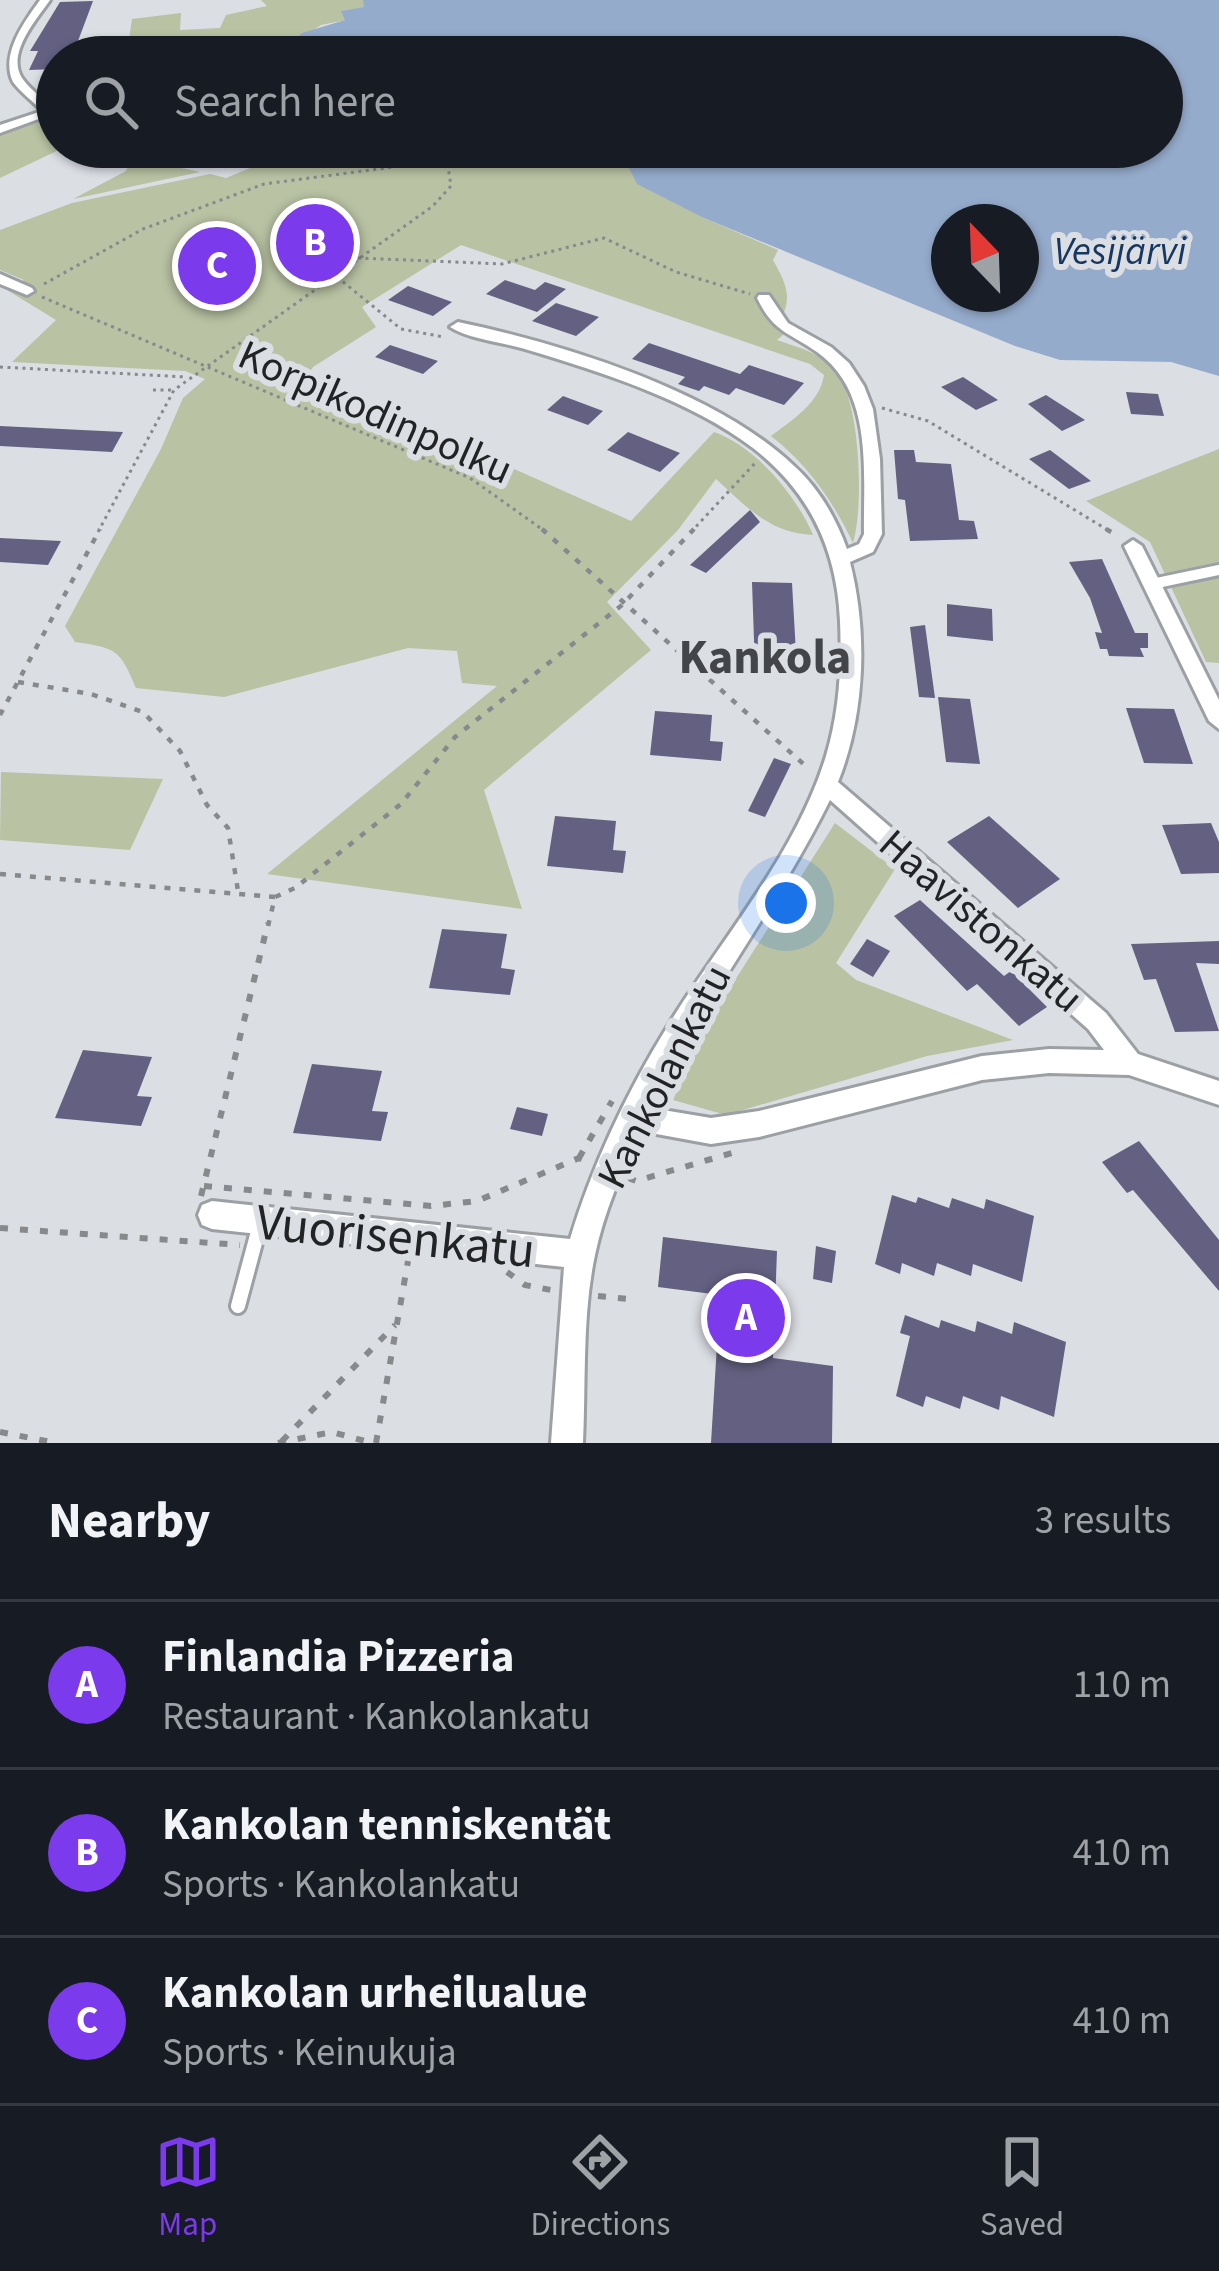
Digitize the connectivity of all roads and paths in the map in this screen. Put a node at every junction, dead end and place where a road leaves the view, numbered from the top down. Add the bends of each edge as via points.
1 (45, 0) edge
2 (36, 93) edge
3 (36, 117) edge
4 (0, 129) edge
5 (386, 168) edge
6 (448, 168) edge
7 (358, 257) junction
8 (337, 277) junction
9 (0, 278) edge
10 (27, 291) junction
11 (764, 298) joint
12 (451, 332) joint
13 (203, 366) junction
14 (0, 367) edge
15 (189, 377) junction
16 (153, 389) dead end
17 (174, 390) junction
18 (866, 406) junction
19 (770, 463) dead end
20 (1133, 546) joint
21 (844, 558) junction
22 (1219, 570) edge
23 (1152, 584) junction
24 (622, 605) junction
25 (18, 682) junction
26 (0, 715) edge
27 (1219, 721) edge
28 (821, 757) dead end
29 (821, 780) junction
30 (0, 874) edge
31 (238, 891) junction
32 (275, 897) junction
33 (1129, 1063) junction
34 (1219, 1093) edge
35 (622, 1108) junction
36 (579, 1158) dead end
37 (204, 1186) junction
38 (431, 1206) dead end
39 (202, 1212) junction
40 (0, 1228) edge
41 (257, 1234) junction
42 (189, 1242) junction
43 (580, 1254) junction
44 (388, 1258) dead end
45 (501, 1268) dead end
46 (578, 1294) junction
47 (628, 1299) dead end
48 (238, 1306) dead end
49 (397, 1322) junction
50 (0, 1432) edge
51 (279, 1442) edge
52 (56, 1443) edge
53 (374, 1443) edge
54 (567, 1443) edge

1 - 2 street via 12,53 15,77
3 - 4 street
5 - 10 path via 264,184 143,229
6 - 7 path via 451,186 433,206
7 - 8 path
7 - 11 path via 502,264 604,238 676,272
8 - 12 path via 401,329
8 - 13 path
9 - 10 street
10 - 13 path, Korpikodinpolku
11 - 18 street via 780,328 848,370
12 - 21 street, Kankolankatu via 566,356 702,406 744,430 817,502
13 - 15 path
13 - 24 path, Korpikodinpolku via 470,478 525,513
14 - 15 path
15 - 17 path
16 - 17 path
17 - 25 path
18 - 20 path via 928,421
18 - 21 street via 873,534 866,548
19 - 24 path via 761,456
20 - 23 street
21 - 29 street, Kankolankatu via 850,703
22 - 23 lane
23 - 27 street
24 - 29 path, Korpikodinpolku
24 - 32 path via 455,737 401,804
25 - 26 path
25 - 31 path via 142,712 180,751 228,828
28 - 29 path
29 - 33 street, Haavistonkatu via 1097,1021
29 - 35 street, Kankolankatu via 790,859
30 - 31 path
31 - 32 path
32 - 37 path
33 - 34 street
33 - 35 street via 982,1068 711,1131
35 - 36 path
35 - 43 street, Kankolankatu
37 - 38 path
37 - 39 path
39 - 41 street, Vuorisenkatu
39 - 42 path
40 - 42 path
41 - 42 path
41 - 43 street, Vuorisenkatu
41 - 48 lane
43 - 46 street, Kankolankatu
44 - 49 path via 409,1260
45 - 46 path via 525,1286
46 - 47 path
46 - 54 street, Kankolankatu
49 - 51 path
49 - 53 path
50 - 52 path
51 - 53 path via 332,1432

